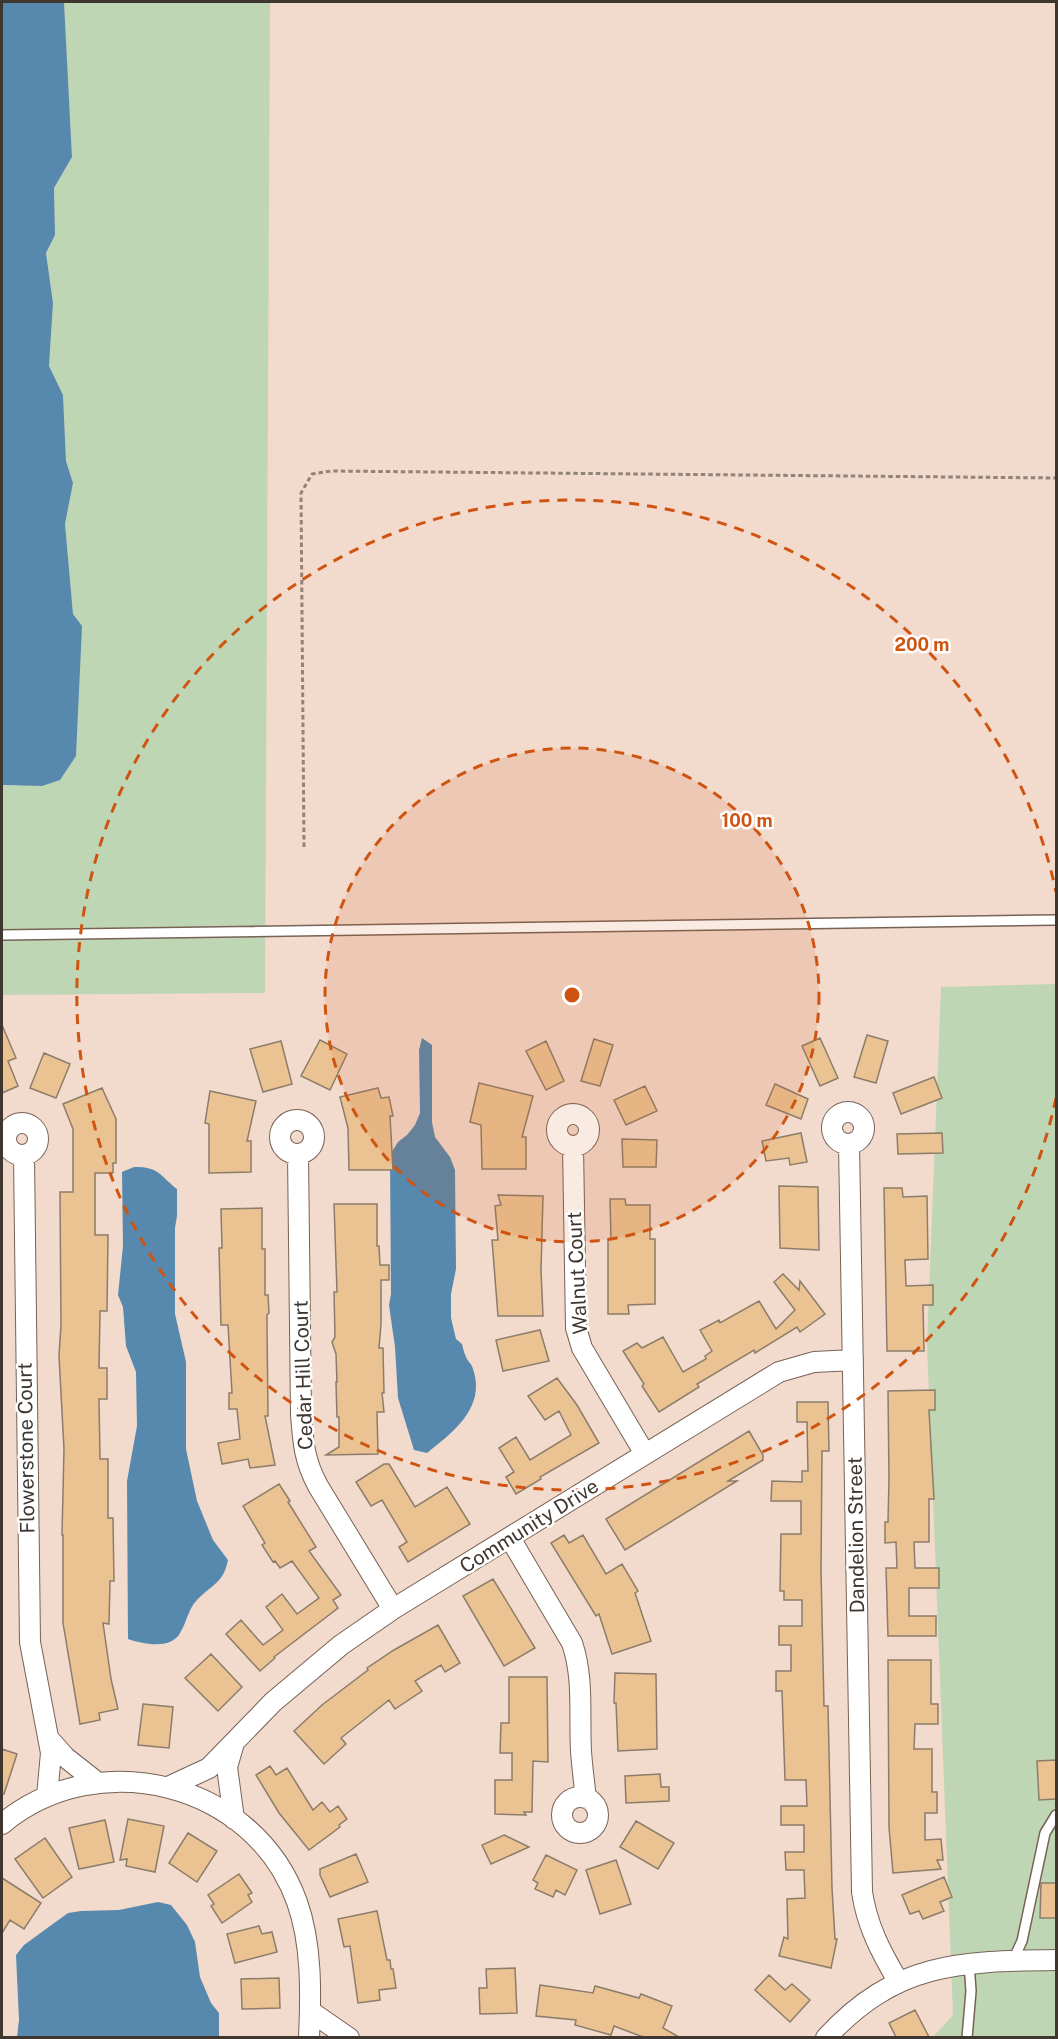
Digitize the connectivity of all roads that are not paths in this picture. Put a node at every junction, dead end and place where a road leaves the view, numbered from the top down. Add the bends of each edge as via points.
1 (1056, 920) edge
2 (2, 935) edge
3 (849, 1143) dead end
4 (573, 1146) dead end
5 (298, 1154) dead end
6 (24, 1156) dead end
7 (853, 1360) junction
8 (645, 1454) junction
9 (510, 1538) junction
10 (393, 1609) junction
11 (49, 1739) junction
12 (234, 1743) junction
13 (98, 1783) junction
14 (168, 1787) junction
15 (46, 1796) junction
16 (586, 1798) dead end
17 (1056, 1815) edge
18 (234, 1819) junction
19 (2, 1824) edge
20 (1013, 1960) junction
21 (1056, 1960) edge
22 (969, 1963) junction
23 (898, 1981) junction
24 (310, 2011) junction
25 (309, 2037) edge
26 (349, 2037) edge
27 (826, 2037) edge
28 (967, 2037) edge

1 - 2 lane
3 - 7 street, Dandelion Street
4 - 8 street, Walnut Court via 576,1328 582,1348
5 - 10 street, Cedar Hill Court via 303,1451 318,1486
6 - 11 street, Flowerstone Court via 30,1642
7 - 8 street, Community Drive via 814,1362 778,1372
7 - 23 street, Dandelion Street via 862,1892 869,1926
8 - 9 street, Community Drive
9 - 10 street, Community Drive
9 - 16 street via 573,1643 578,1659
10 - 12 street, Community Drive via 273,1702
11 - 13 street
11 - 15 street, Flowerstone Court
12 - 14 street, Community Drive via 209,1768
12 - 18 street via 227,1767
13 - 14 street
13 - 15 street
14 - 18 street
15 - 19 street
17 - 20 lane via 1045,1833 1022,1941
18 - 24 street via 274,1858 297,1902 305,1932
20 - 21 street
20 - 22 street
22 - 23 street
22 - 28 lane
23 - 27 street via 865,2001
24 - 25 street
24 - 26 street

